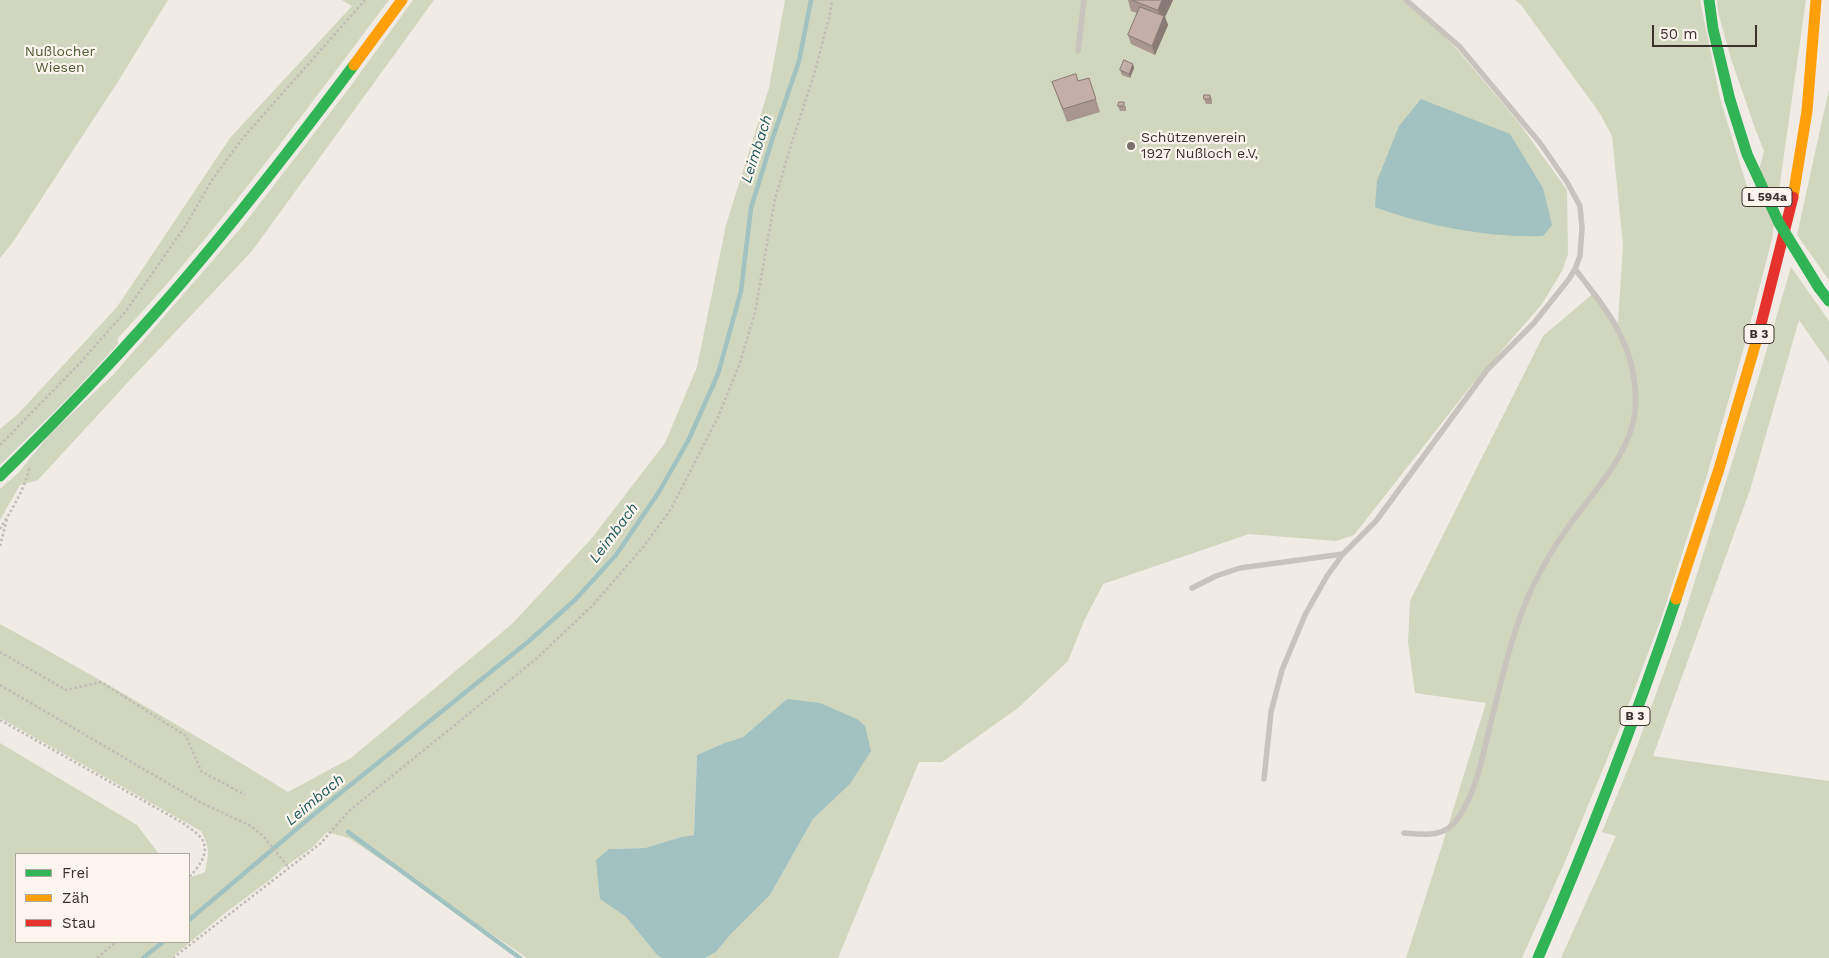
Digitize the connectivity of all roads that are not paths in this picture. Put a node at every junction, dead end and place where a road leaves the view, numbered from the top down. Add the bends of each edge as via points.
1 (402, 0) edge
2 (1084, 0) edge
3 (1406, 0) edge
4 (1709, 0) edge
5 (1816, 0) edge
6 (1824, 44) dead end
7 (1078, 51) dead end
8 (1792, 197) junction
9 (1575, 269) junction
10 (1829, 302) edge
11 (0, 476) edge
12 (1343, 554) junction
13 (1192, 588) dead end
14 (1264, 779) dead end
15 (1404, 833) dead end
16 (1538, 958) edge

1 - 11 main road via 308,126 178,288 76,401
2 - 7 lane
3 - 9 lane via 1460,46 1540,143 1567,182 1580,206 1580,256
4 - 10 main road, L 594a, bridge via 1730,100 1748,154 1779,223
5 - 8 main road, B 3 via 1807,111
6 - 8 main road, B 3
8 - 16 main road, B 3 via 1766,309 1710,496 1649,679 1576,871
9 - 12 lane via 1534,323 1487,370 1376,521
9 - 15 lane via 1611,318 1630,354 1635,392 1633,425 1614,464 1556,544 1533,586 1511,642 1477,778 1458,819 1443,833
12 - 13 lane via 1240,568
12 - 14 lane via 1305,615 1282,670 1271,712

